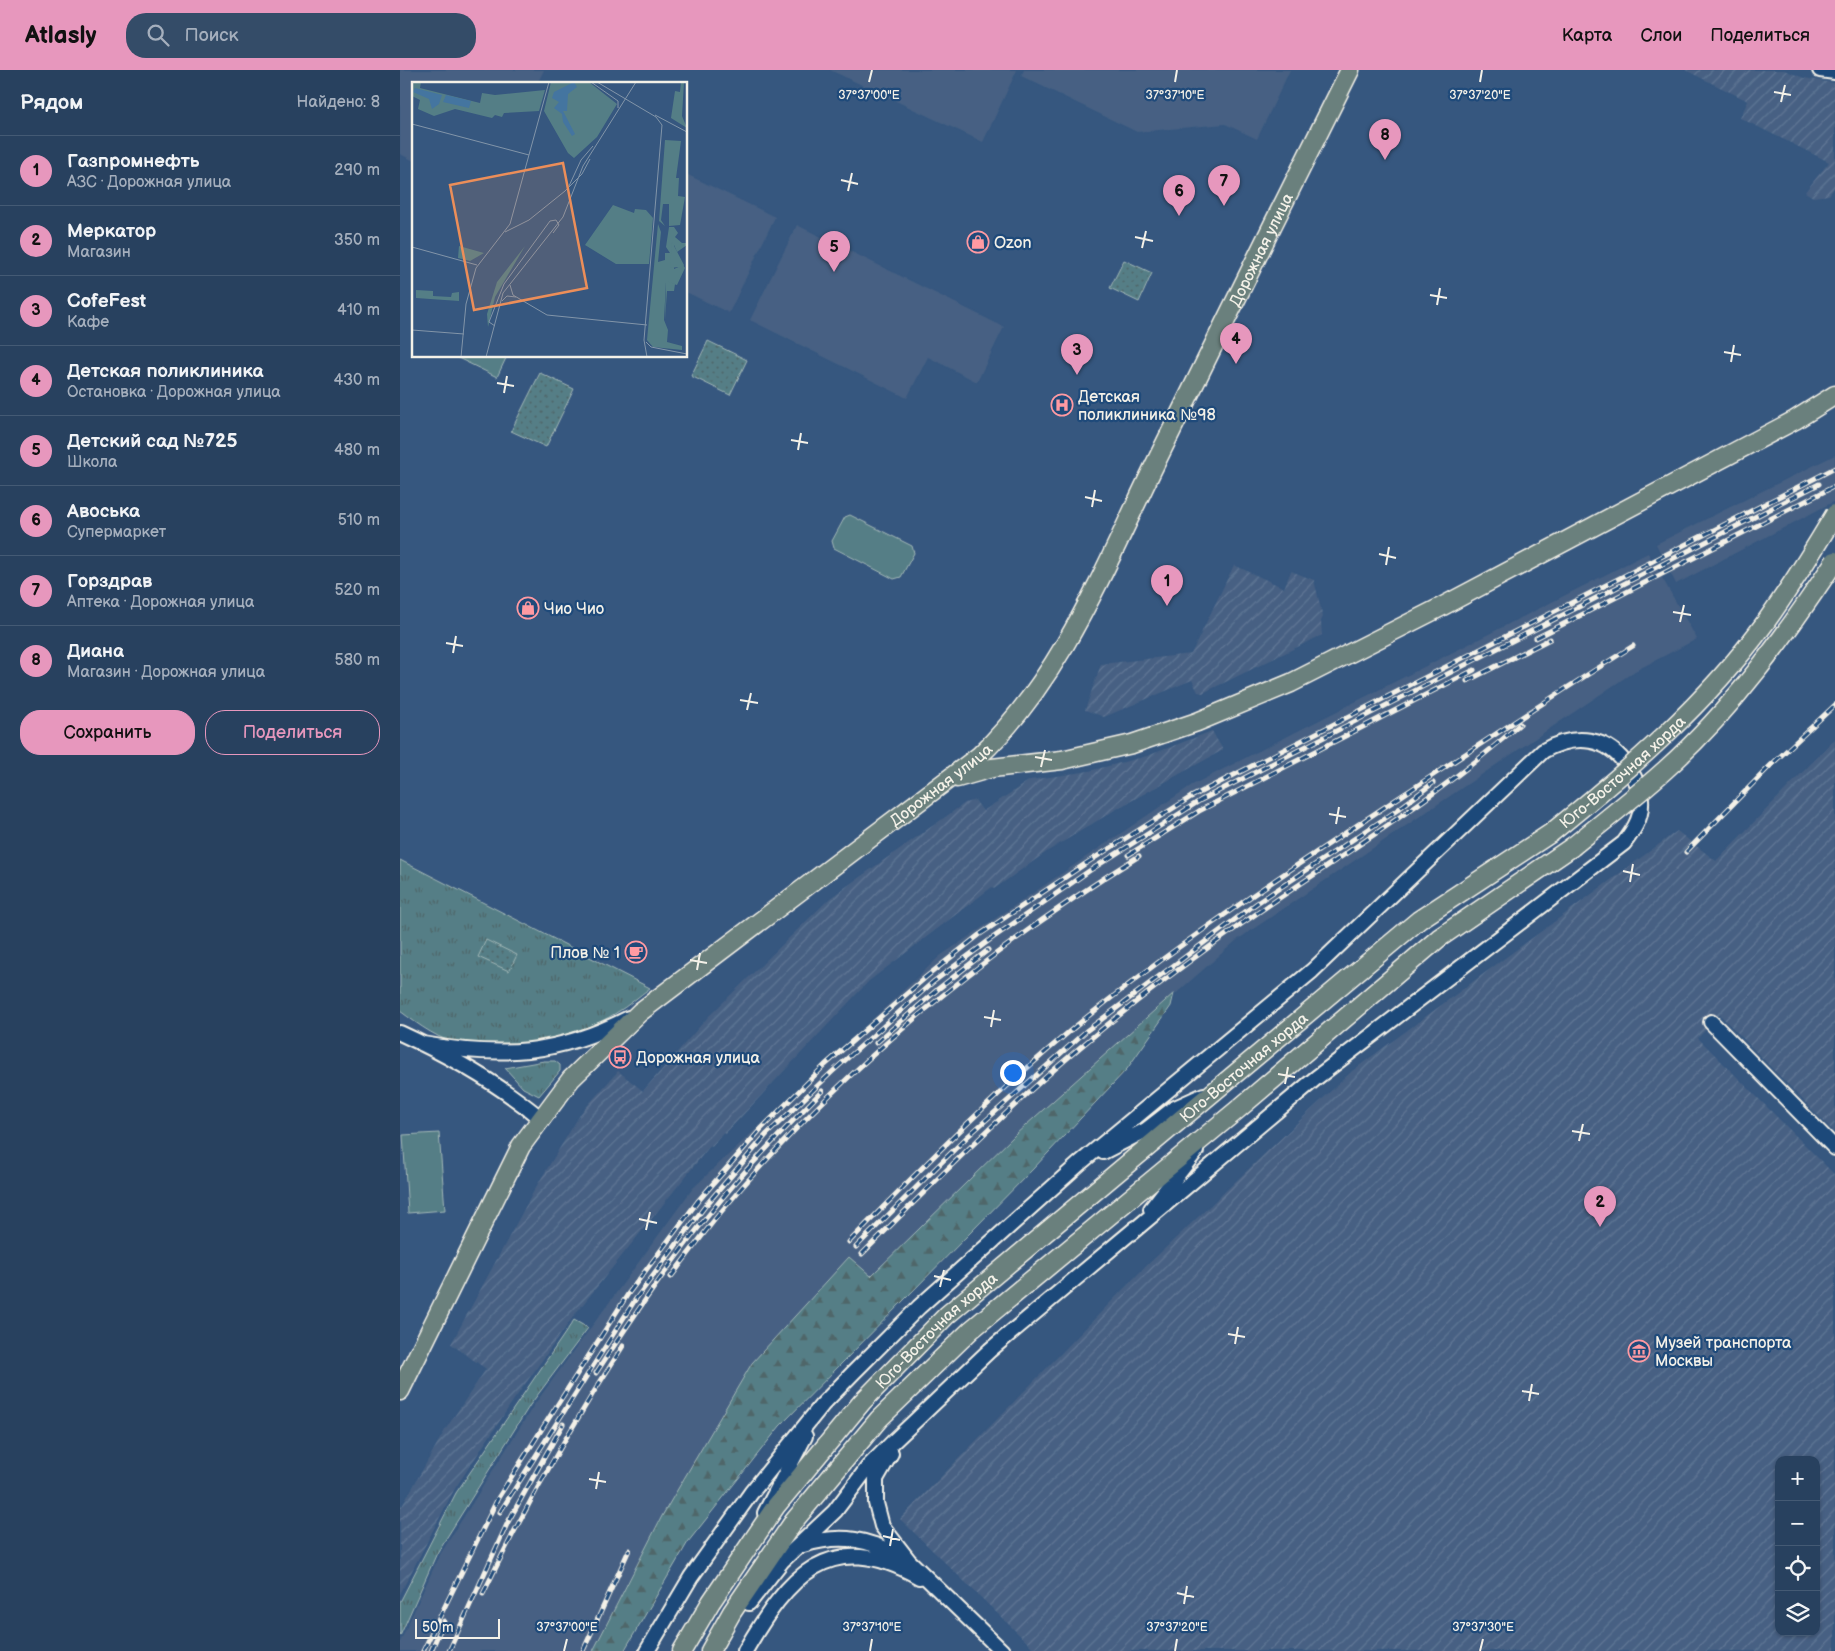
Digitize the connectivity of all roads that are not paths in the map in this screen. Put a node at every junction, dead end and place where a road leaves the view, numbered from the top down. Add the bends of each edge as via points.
1 (1350, 70) edge
2 (1820, 70) edge
3 (1835, 72) edge
4 (1835, 384) edge
5 (1835, 395) edge
6 (1795, 420) junction
7 (1835, 514) edge
8 (1835, 561) edge
9 (1000, 736) junction
10 (979, 756) junction
11 (1018, 765) junction
12 (943, 784) junction
13 (640, 1012) junction
14 (1711, 1022) dead end
15 (400, 1033) edge
16 (423, 1044) junction
17 (1216, 1090) junction
18 (1236, 1111) junction
19 (540, 1118) junction
20 (1835, 1148) edge
21 (1080, 1163) junction
22 (1131, 1233) junction
23 (400, 1391) edge
24 (822, 1405) junction
25 (911, 1426) junction
26 (749, 1545) junction
27 (800, 1546) junction
28 (909, 1561) junction
29 (942, 1593) junction
30 (647, 1651) edge
31 (682, 1651) edge
32 (710, 1651) edge
33 (716, 1651) edge
34 (745, 1651) edge
35 (1002, 1651) edge

1 - 9 main road, Дорожная улица via 1068,639 1038,687
2 - 3 street
4 - 6 main road
5 - 6 main road
6 - 11 main road via 1292,682 1197,722 1132,744 1062,760
7 - 17 main road, Юго-Восточная хорда, bridge via 1764,624 1728,668 1604,791 1551,834 1419,920
8 - 18 main road, Юго-Восточная хорда, bridge via 1784,637 1750,680 1666,769 1572,847 1439,938
9 - 10 main road, Дорожная улица
9 - 11 main road via 998,749 1004,758
10 - 11 main road via 994,764
10 - 12 main road, Дорожная улица
11 - 12 main road via 969,773
12 - 13 main road, Дорожная улица
13 - 16 street via 585,1038 548,1048 491,1053
13 - 19 main road, Дорожная улица via 587,1061
14 - 20 street
15 - 16 street
16 - 19 street via 504,1089
17 - 21 street via 1173,1109 1146,1130
17 - 26 main road, Юго-Восточная хорда via 947,1315 862,1402 776,1506
18 - 22 street via 1191,1156
18 - 32 main road, Юго-Восточная хорда via 970,1330 879,1419 794,1521 732,1612
19 - 23 main road, Дорожная улица via 492,1201
21 - 22 street via 1312,971 1543,751 1566,740 1579,740 1600,744 1621,756 1636,780 1642,804 1639,818 1624,843 1316,1078
21 - 24 street via 919,1307
22 - 25 street via 990,1350
24 - 26 street
24 - 30 street via 745,1500 691,1577
25 - 27 street via 869,1466 835,1512
25 - 28 street via 885,1460 876,1479 876,1503 882,1526
26 - 31 main road, Юго-Восточная хорда via 710,1602
27 - 28 street via 823,1539 866,1541
27 - 33 street via 759,1588
28 - 29 street
29 - 34 street via 896,1565 873,1558 832,1560 812,1568 789,1585
29 - 35 street

